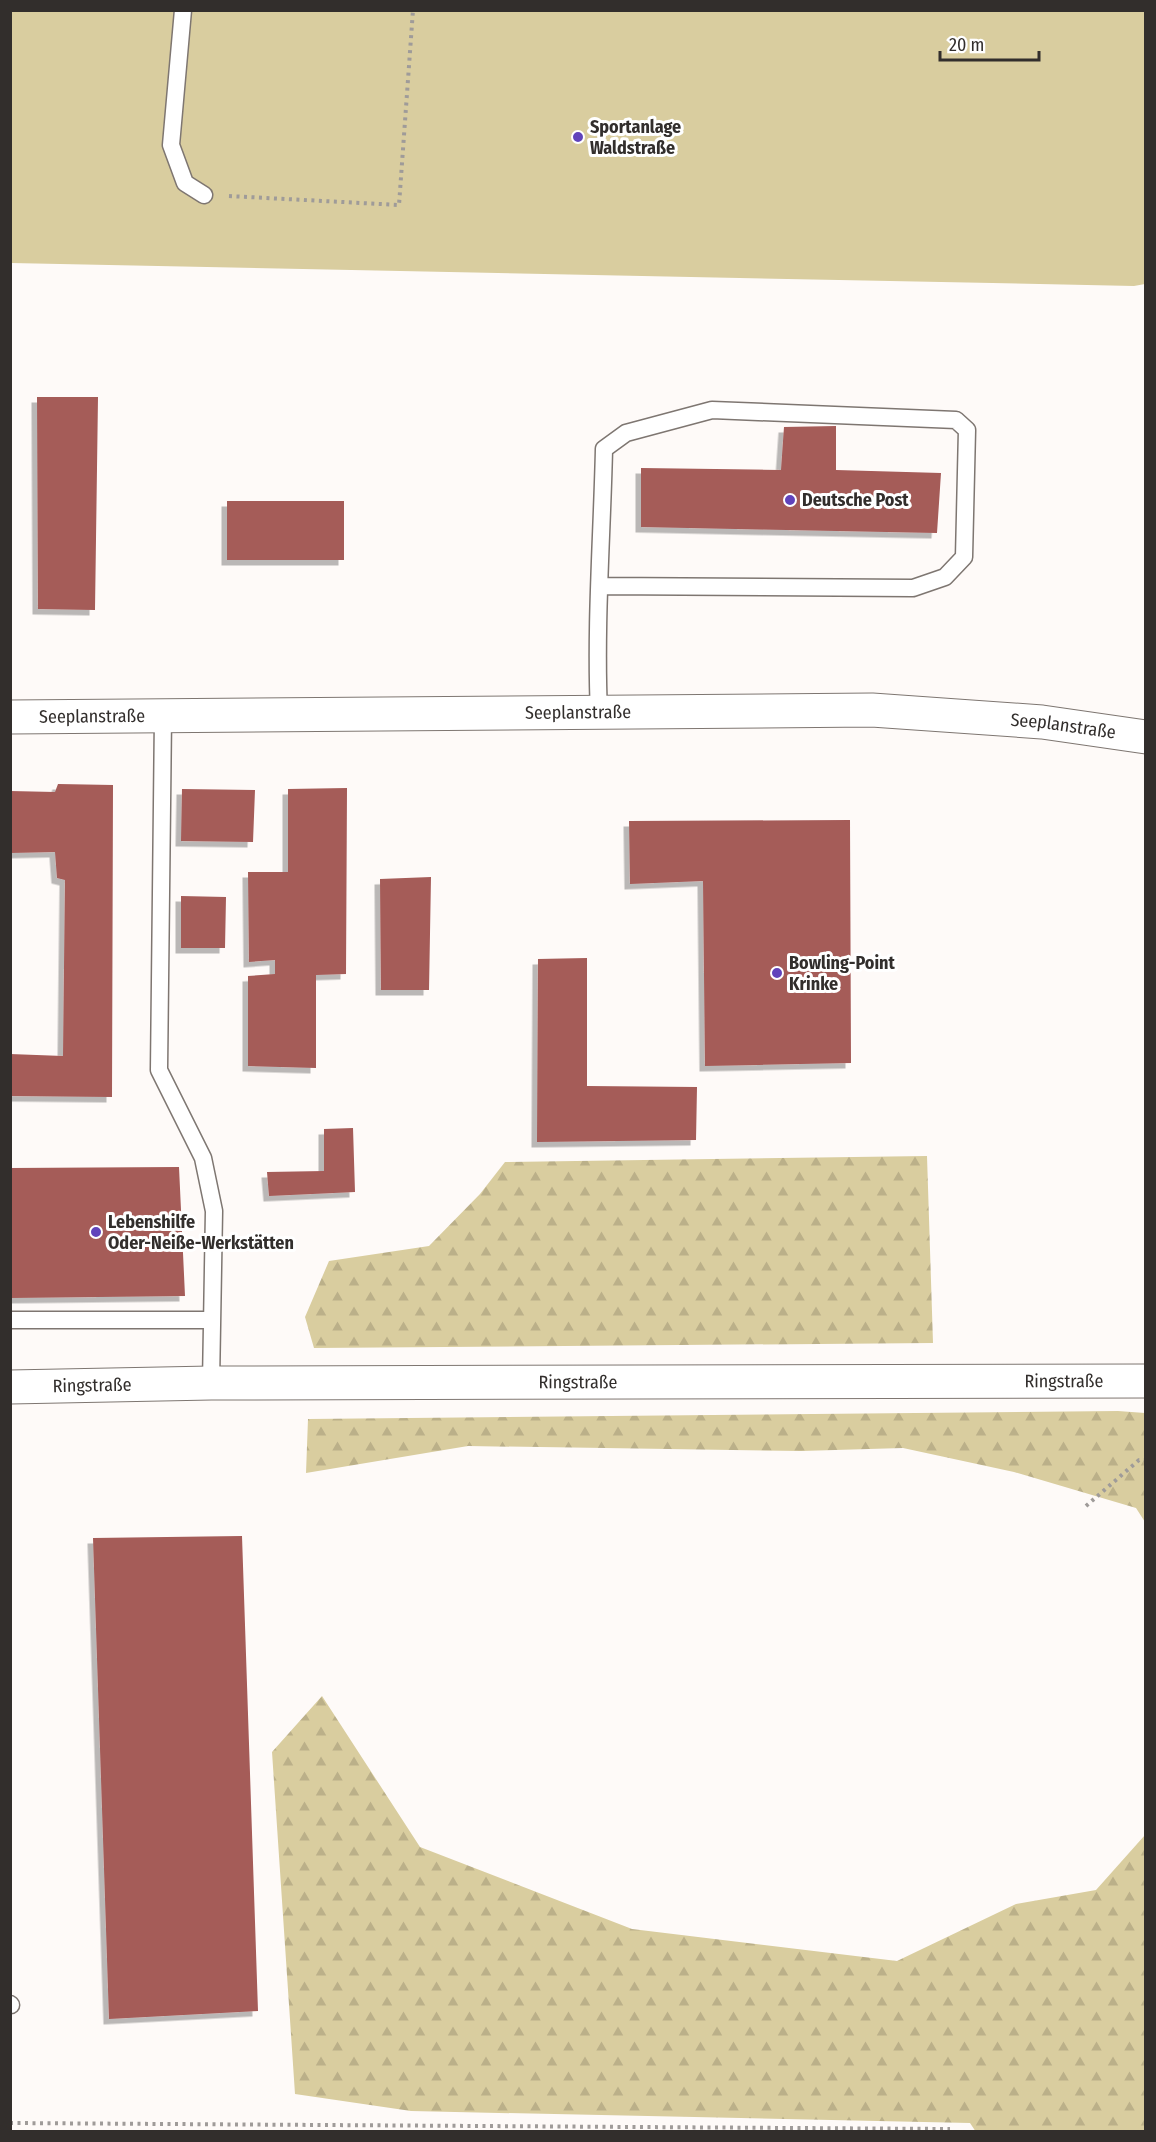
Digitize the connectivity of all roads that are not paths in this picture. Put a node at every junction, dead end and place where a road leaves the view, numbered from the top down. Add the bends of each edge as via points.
1 (183, 10) edge
2 (204, 195) road end
3 (601, 586) junction
4 (599, 714) junction
5 (163, 716) junction
6 (10, 717) edge
7 (1146, 737) edge
8 (10, 1320) edge
9 (211, 1320) junction
10 (1146, 1382) edge
11 (211, 1383) junction
12 (10, 1387) edge

1 - 2 lane via 171,144 185,183
3 - 3 lane via 604,449 626,433 712,410 956,420 967,430 964,557 945,577 913,588
3 - 4 lane
4 - 5 street, Seeplanstraße
4 - 7 street, Seeplanstraße via 872,710 1042,722
5 - 6 street, Seeplanstraße
5 - 9 lane via 159,1070 203,1158 214,1211
8 - 9 lane
9 - 11 lane
10 - 11 street, Ringstraße
11 - 12 street, Ringstraße

